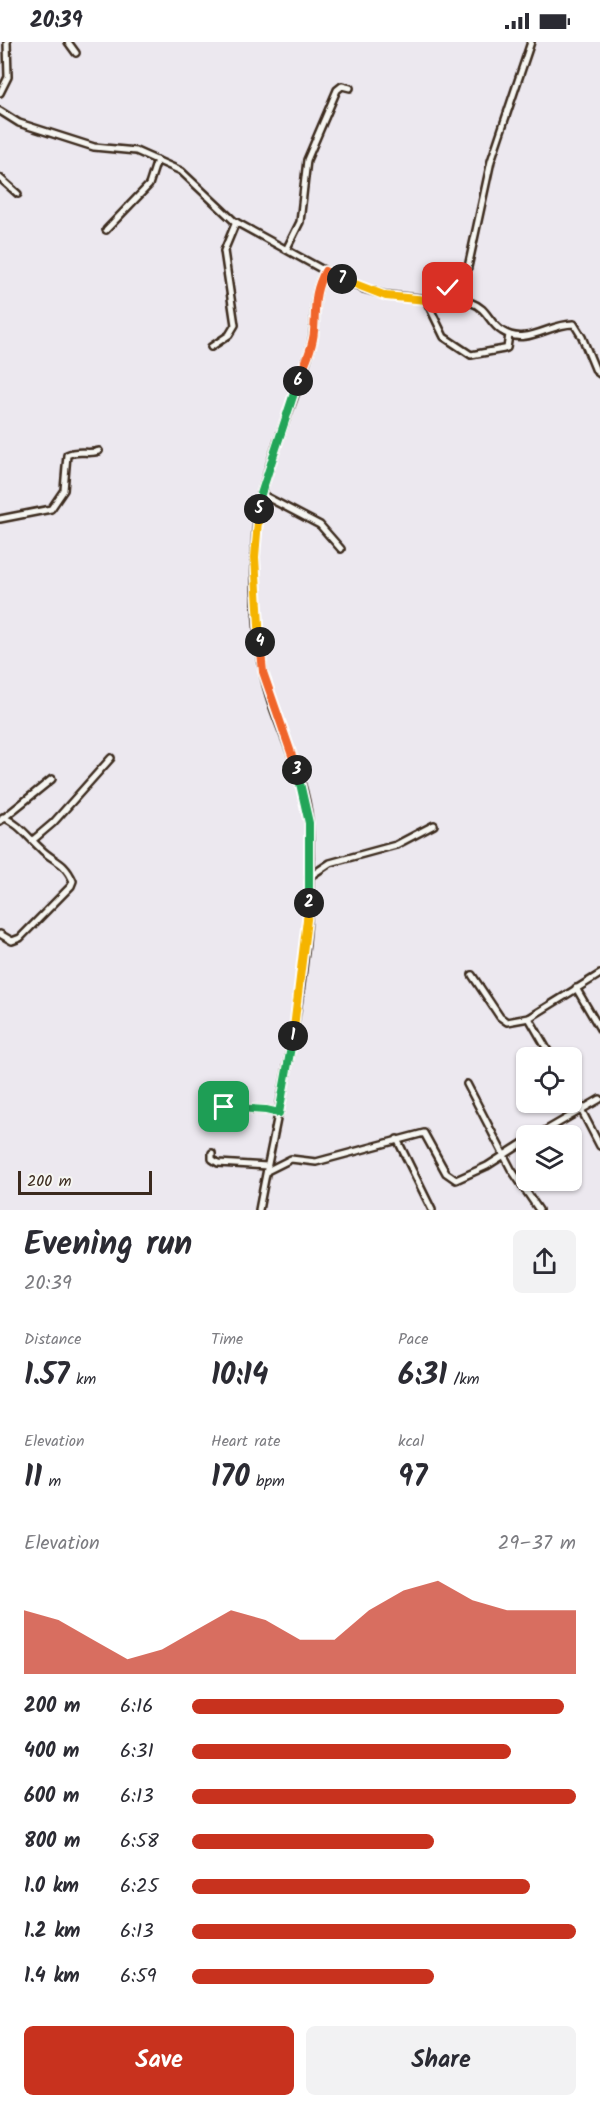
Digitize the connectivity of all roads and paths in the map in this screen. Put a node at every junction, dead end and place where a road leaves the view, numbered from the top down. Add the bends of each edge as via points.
1 (68, 42) edge
2 (531, 42) edge
3 (5, 45) edge
4 (76, 53) dead end
5 (350, 88) dead end
6 (0, 93) edge
7 (0, 111) edge
8 (157, 160) junction
9 (0, 178) edge
10 (18, 194) dead end
11 (236, 222) junction
12 (105, 230) dead end
13 (287, 248) junction
14 (325, 271) junction
15 (426, 300) junction
16 (509, 335) junction
17 (211, 346) dead end
18 (600, 374) edge
19 (99, 451) dead end
20 (261, 494) junction
21 (0, 519) edge
22 (341, 549) dead end
23 (111, 758) dead end
24 (52, 779) dead end
25 (2, 819) edge
26 (434, 825) dead end
27 (33, 840) junction
28 (309, 877) junction
29 (0, 934) edge
30 (600, 974) edge
31 (472, 975) dead end
32 (576, 988) junction
33 (529, 1018) junction
34 (600, 1029) edge
35 (546, 1047) edge
36 (467, 1084) dead end
37 (600, 1099) edge
38 (224, 1107) dead end
39 (582, 1108) edge
40 (582, 1111) edge
41 (279, 1113) junction
42 (574, 1113) edge
43 (554, 1125) edge
44 (397, 1139) junction
45 (600, 1146) edge
46 (516, 1148) edge
47 (212, 1153) dead end
48 (504, 1156) junction
49 (267, 1169) junction
50 (260, 1210) edge
51 (432, 1210) edge
52 (539, 1210) edge

1 - 4 street
2 - 15 street via 491,161 465,277
3 - 6 street via 8,77
5 - 13 street via 342,86 337,90 316,136 304,169 300,222
7 - 8 street via 19,123 94,147 136,151
8 - 11 street via 193,179
8 - 12 street via 150,185
9 - 10 street
11 - 13 street
11 - 17 street via 224,251 235,325 229,335
13 - 14 street
14 - 15 street via 386,296
14 - 20 street via 314,296 310,350
15 - 16 street via 478,305
15 - 16 street via 444,336 471,355 507,348
16 - 18 street via 534,335 574,324
19 - 21 street via 68,455 64,490 51,509
20 - 22 street via 320,525
20 - 28 street via 255,557 263,672 306,800
23 - 27 street
24 - 25 street
25 - 27 street via 18,825
26 - 28 street via 396,844 330,863
27 - 29 street via 63,864 73,884 20,938 12,941
28 - 41 street via 309,917 299,1003
30 - 32 street
31 - 33 street via 500,1017 507,1022
32 - 33 street
32 - 34 street
33 - 35 street
36 - 48 street
37 - 39 street
38 - 41 street
40 - 45 street
41 - 49 street
42 - 43 street
44 - 48 street via 427,1134 453,1180
44 - 49 street via 316,1162 291,1159
44 - 51 street
46 - 48 street
47 - 49 street via 212,1159 218,1163
48 - 52 street
49 - 50 street

